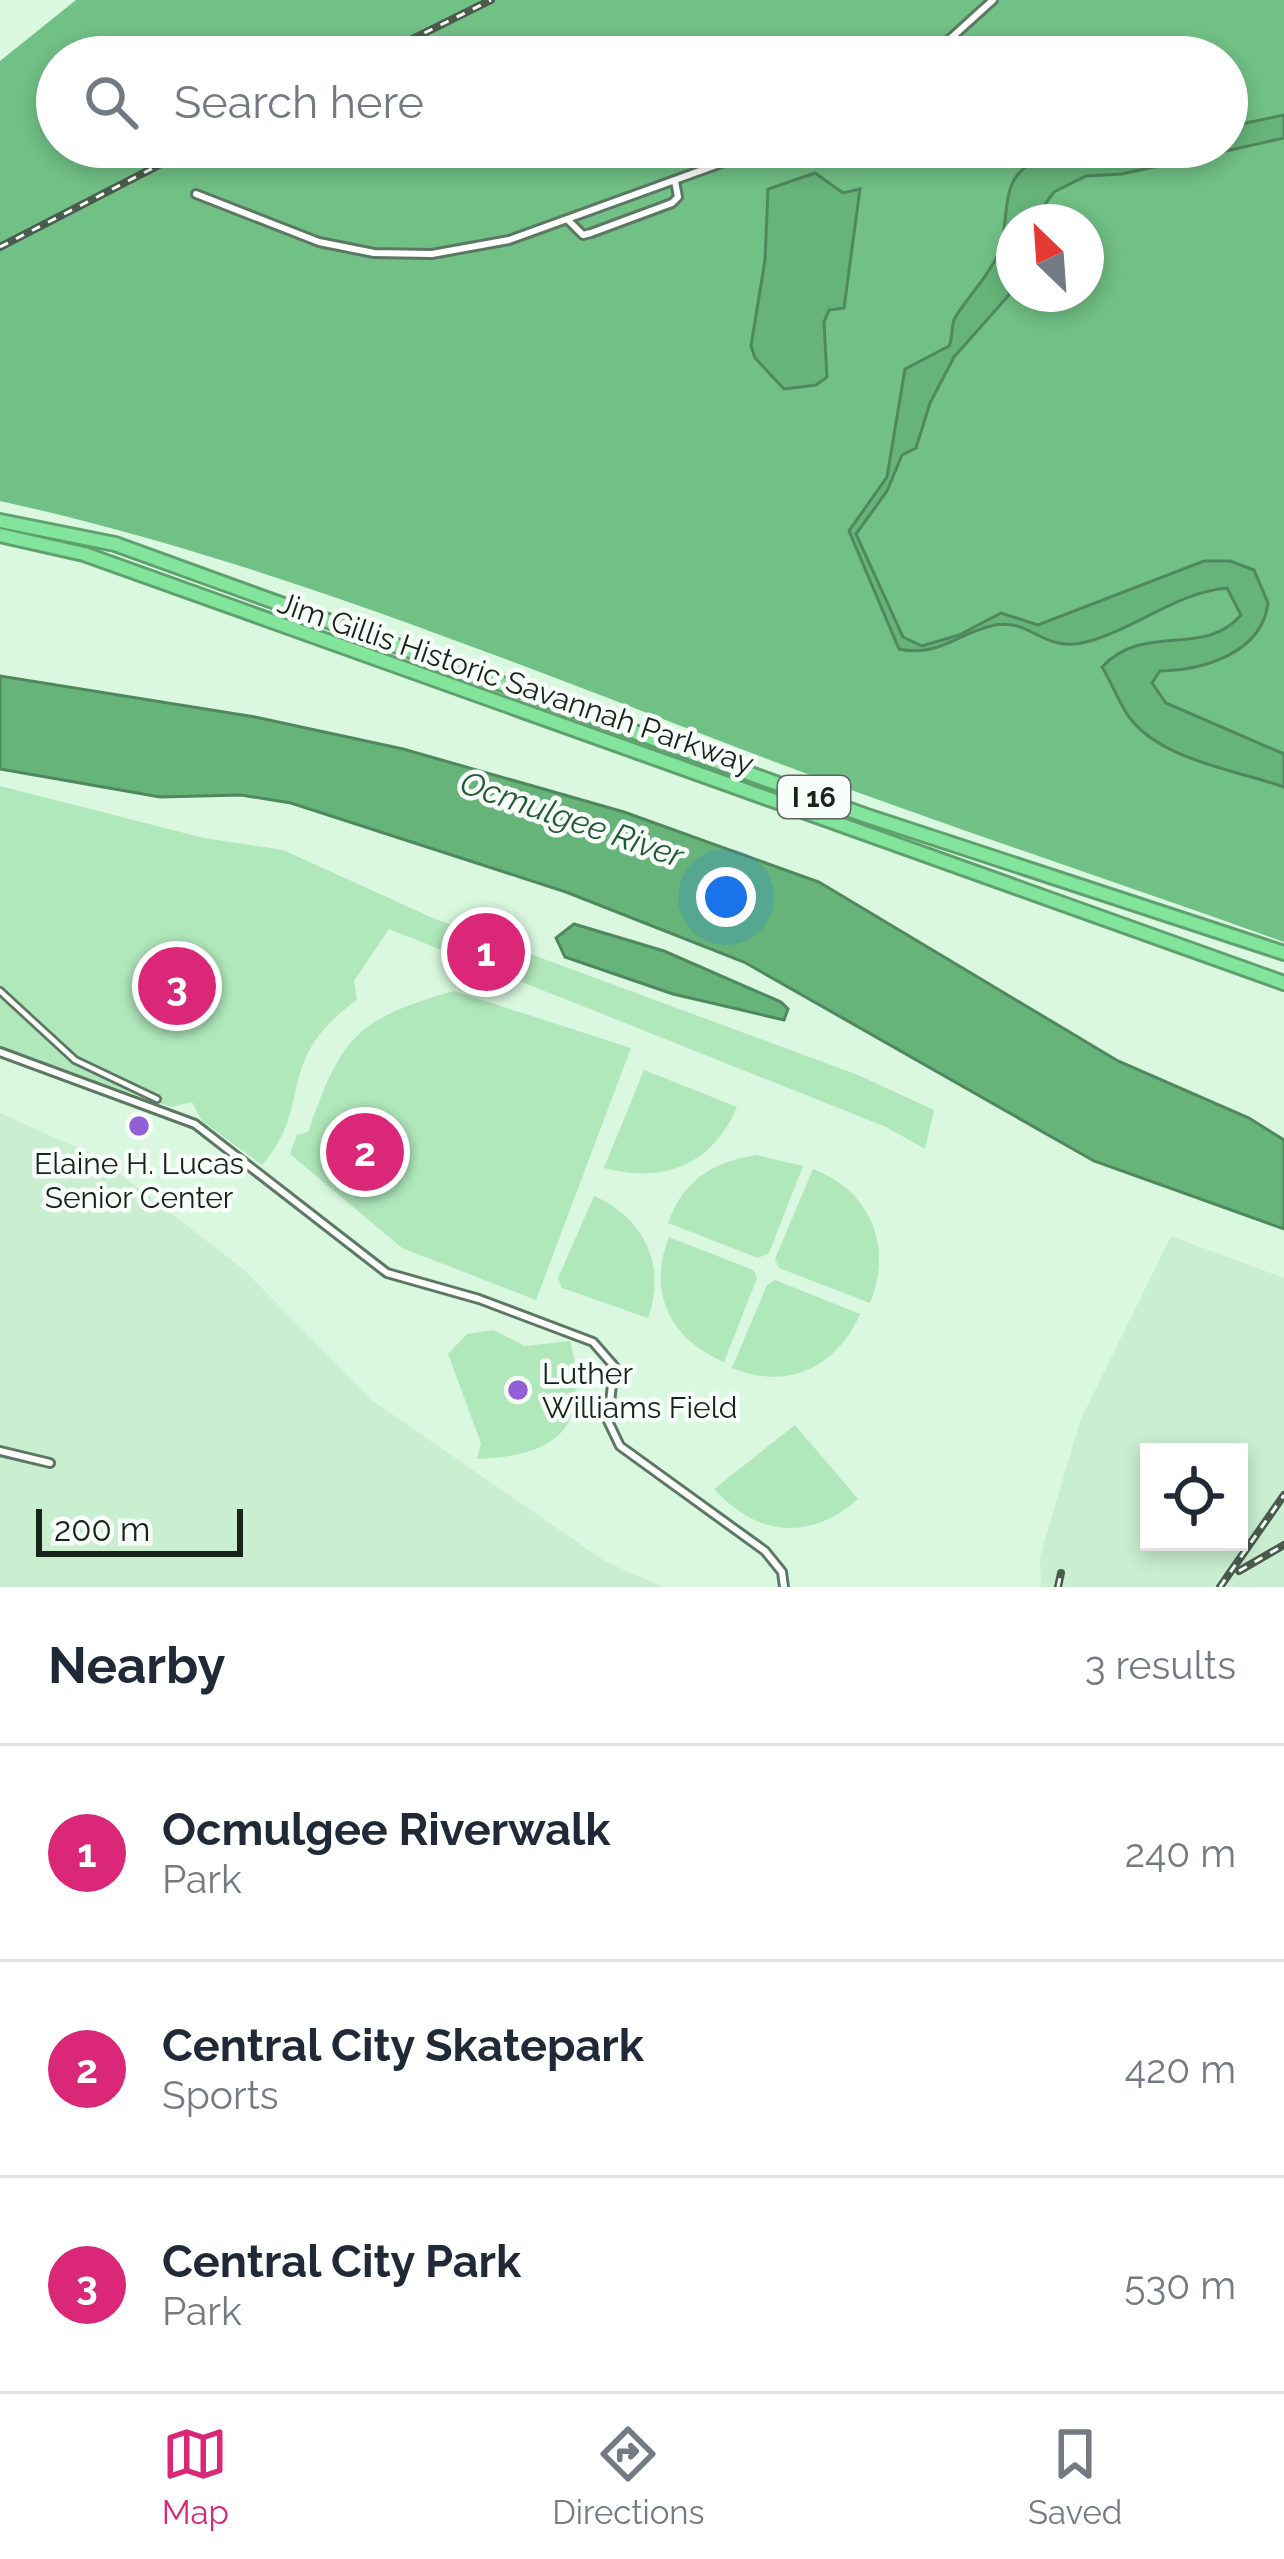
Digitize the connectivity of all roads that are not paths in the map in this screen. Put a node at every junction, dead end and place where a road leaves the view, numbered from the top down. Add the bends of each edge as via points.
1 (993, 0) edge
2 (953, 36) edge
3 (710, 168) edge
4 (675, 181) junction
5 (196, 194) dead end
6 (568, 220) junction
7 (0, 521) edge
8 (0, 536) edge
9 (1284, 953) edge
10 (1284, 983) edge
11 (0, 992) edge
12 (0, 1052) edge
13 (157, 1099) dead end
14 (0, 1451) edge
15 (50, 1463) dead end
16 (784, 1587) edge

1 - 2 street
3 - 4 street
4 - 6 street
4 - 6 street via 672,203 591,233
5 - 6 street via 319,242 374,253 478,248
7 - 9 highway, Jim Gillis Historic Savannah Parkway / I 16 via 115,544 864,815
8 - 10 highway, Jim Gillis Historic Savannah Parkway / I 16 via 84,554
11 - 13 street via 75,1060
12 - 16 street via 193,1123 387,1273 601,1347 614,1366 608,1421 620,1446 765,1551
14 - 15 street

